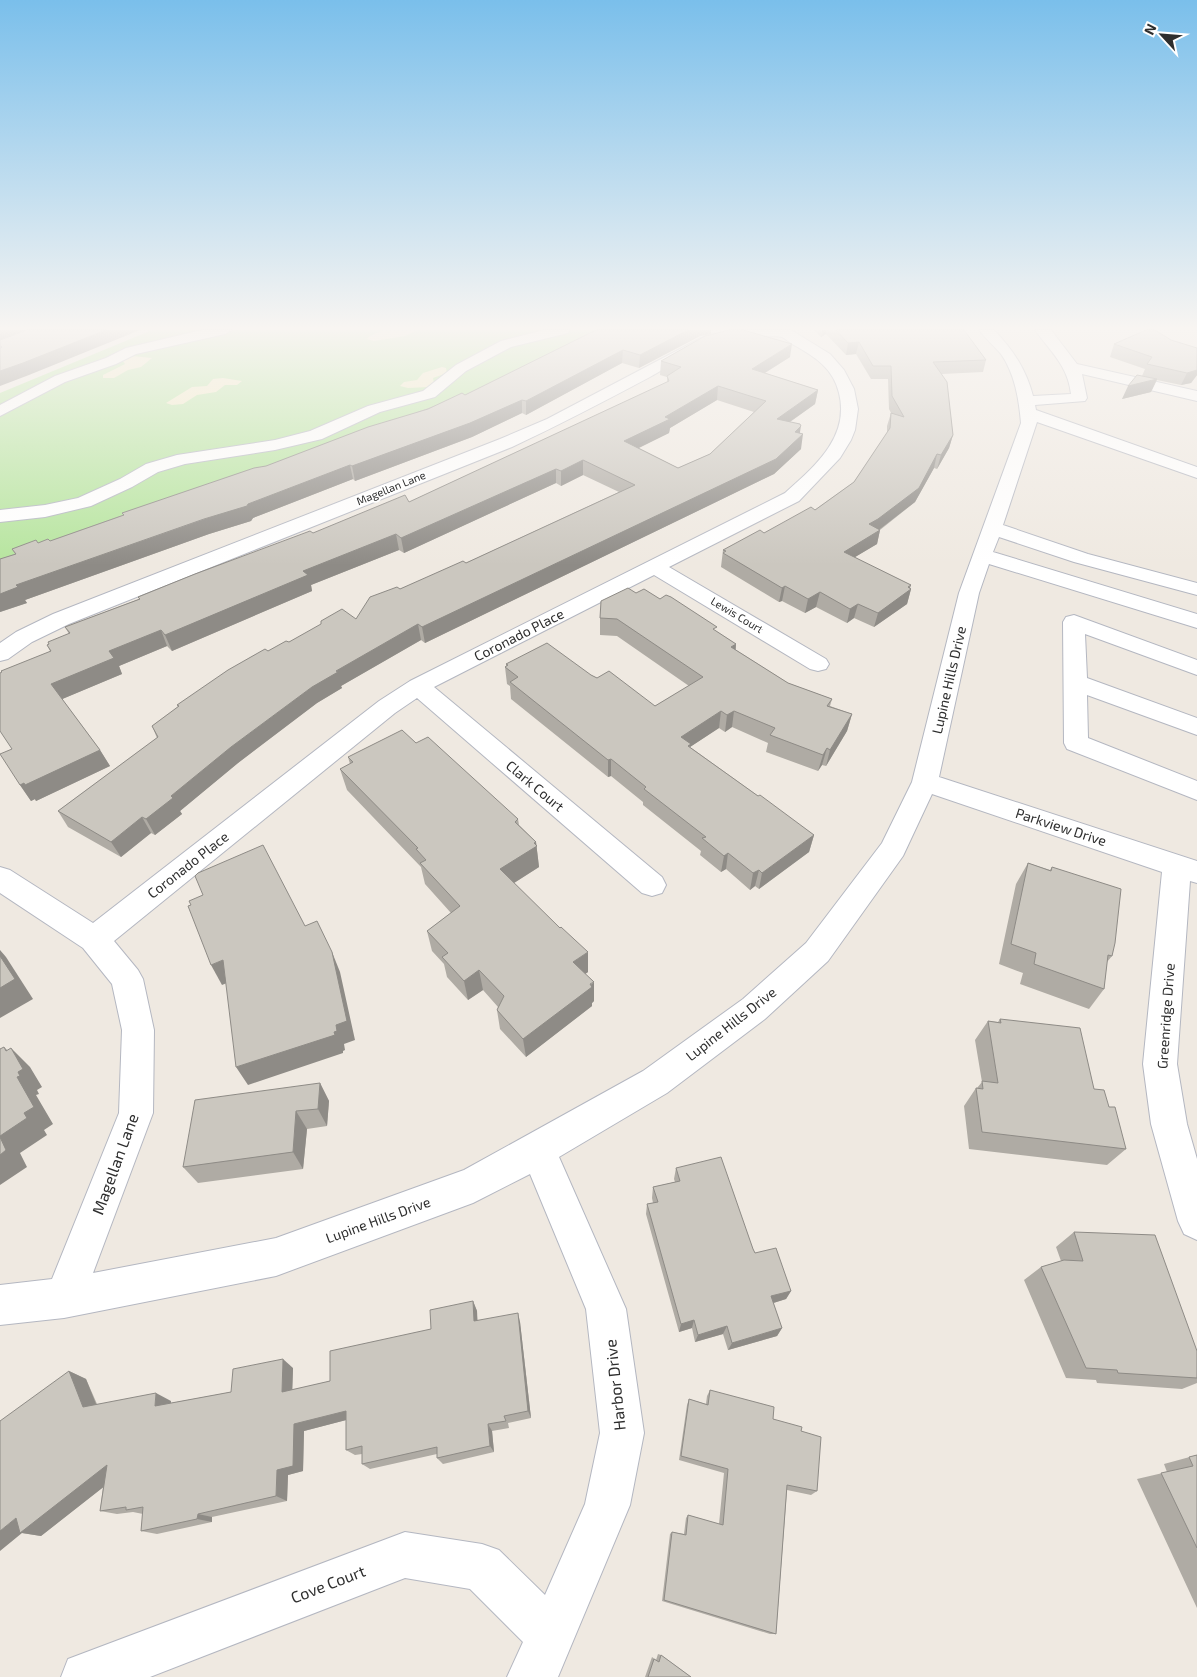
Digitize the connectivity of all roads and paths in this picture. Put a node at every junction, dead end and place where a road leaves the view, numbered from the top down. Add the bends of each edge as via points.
1 (377, 408) edge
2 (579, 408) edge
3 (850, 408) edge
4 (1028, 408) edge
5 (1031, 408) edge
6 (1197, 473) edge
7 (0, 516) edge
8 (987, 542) junction
9 (655, 567) junction
10 (1197, 589) edge
11 (1197, 622) edge
12 (0, 654) edge
13 (818, 664) dead end
14 (1197, 668) edge
15 (1075, 682) junction
16 (418, 686) junction
17 (1197, 727) edge
18 (925, 782) junction
19 (1197, 791) edge
20 (1187, 869) edge
21 (0, 878) edge
22 (652, 886) dead end
23 (94, 939) junction
24 (538, 1150) junction
25 (1197, 1221) edge
26 (64, 1298) junction
27 (0, 1305) edge
28 (552, 1636) junction
29 (86, 1677) edge
30 (532, 1677) edge

1 - 7 street via 316,435 275,445 183,458 152,468 84,502
2 - 12 street, Magellan Lane via 530,432 61,619 24,636
3 - 9 street, Coronado Place via 843,440 792,497
4 - 8 street, Lupine Hills Drive via 1029,422
5 - 6 street
8 - 10 street via 1080,558
8 - 11 street
8 - 18 street, Lupine Hills Drive via 969,593
9 - 13 street, Lewis Court
9 - 16 street, Coronado Place
14 - 15 street via 1074,622
15 - 17 street
15 - 19 street via 1076,743
16 - 22 street, Clark Court
16 - 23 street, Coronado Place via 387,707
18 - 20 street, Parkview Drive
18 - 24 street, Lupine Hills Drive via 893,849 817,952 754,1009 655,1082
20 - 25 street, Greenridge Drive via 1160,1064 1169,1124
21 - 23 street, Magellan Lane
23 - 26 street, Magellan Lane via 127,979 138,1030 136,1114
24 - 26 street, Lupine Hills Drive via 473,1185 276,1257
24 - 28 street, Harbor Drive via 606,1309 622,1433 607,1505
26 - 27 street, Lupine Hills Drive
28 - 29 street, Cove Court via 482,1567 405,1555
28 - 30 street, Harbor Drive

